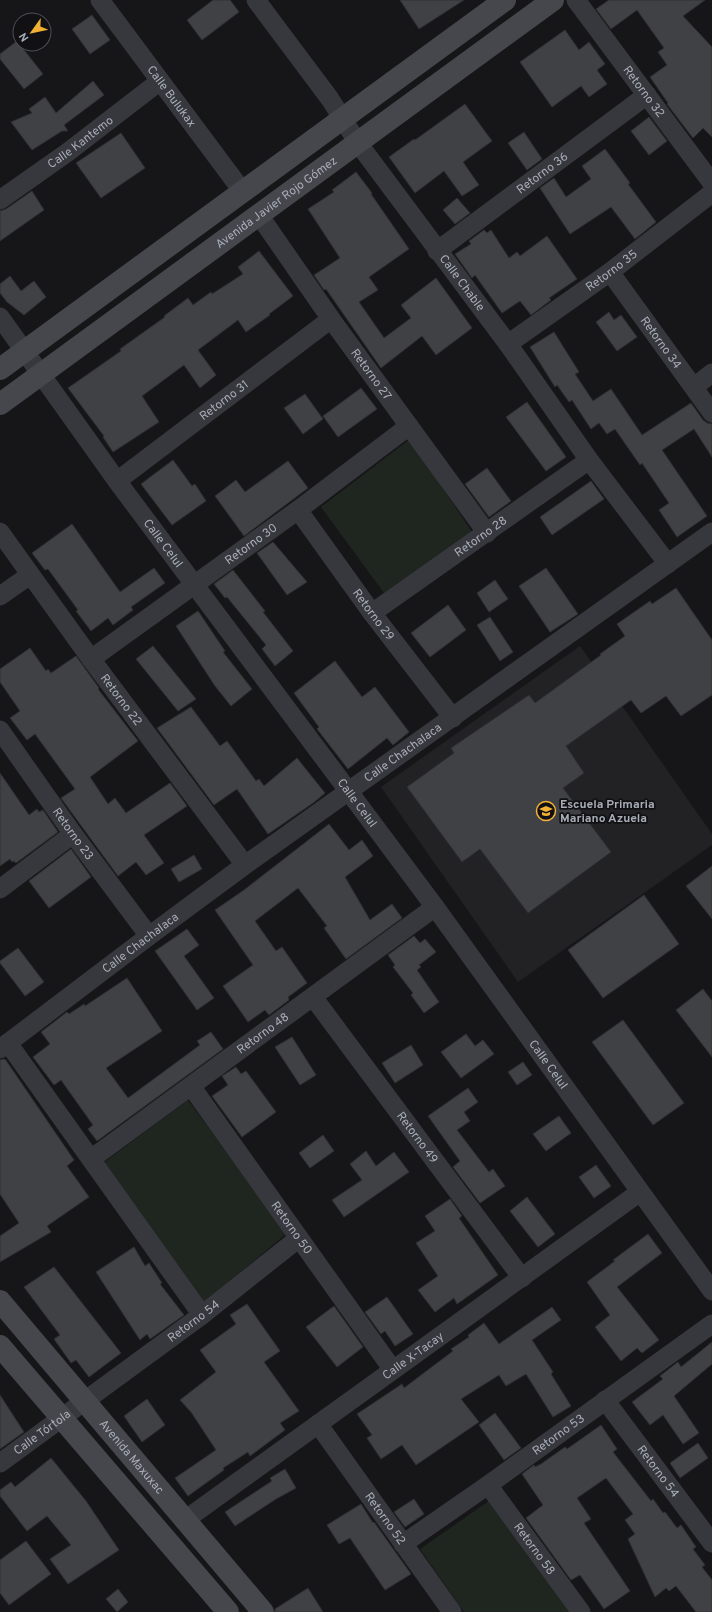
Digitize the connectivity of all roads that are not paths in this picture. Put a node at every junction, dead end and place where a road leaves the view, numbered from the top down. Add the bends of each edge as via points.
1 (100, 0) edge
2 (256, 0) edge
3 (505, 0) edge
4 (553, 0) edge
5 (576, 0) edge
6 (160, 82) junction
7 (647, 95) junction
8 (343, 119) junction
9 (358, 142) junction
10 (712, 183) edge
11 (243, 192) junction
12 (712, 193) edge
13 (0, 200) edge
14 (259, 214) junction
15 (437, 251) junction
16 (610, 272) junction
17 (0, 317) edge
18 (331, 320) junction
19 (508, 344) junction
20 (25, 351) junction
21 (0, 369) edge
22 (712, 373) edge
23 (42, 374) junction
24 (694, 387) junction
25 (0, 404) edge
26 (712, 413) edge
27 (409, 426) junction
28 (589, 460) junction
29 (117, 481) junction
30 (298, 510) junction
31 (0, 532) edge
32 (712, 532) edge
33 (487, 533) junction
34 (668, 564) junction
35 (30, 575) junction
36 (194, 585) junction
37 (0, 596) edge
38 (372, 613) junction
39 (91, 659) junction
40 (453, 718) junction
41 (0, 731) edge
42 (350, 792) junction
43 (73, 834) junction
44 (245, 865) junction
45 (0, 889) edge
46 (435, 907) junction
47 (149, 936) junction
48 (312, 997) junction
49 (4, 1046) edge
50 (191, 1086) junction
51 (91, 1159) junction
52 (640, 1192) junction
53 (299, 1238) junction
54 (522, 1278) junction
55 (712, 1291) edge
56 (0, 1301) edge
57 (202, 1315) junction
58 (712, 1324) edge
59 (0, 1346) edge
60 (393, 1370) junction
61 (605, 1400) junction
62 (85, 1402) junction
63 (62, 1418) junction
64 (318, 1424) junction
65 (0, 1463) edge
66 (488, 1486) junction
67 (186, 1520) junction
68 (712, 1543) edge
69 (403, 1544) junction
70 (228, 1612) edge
71 (263, 1612) edge
72 (452, 1612) edge
73 (581, 1612) edge

1 - 6 street, Calle Bulukax
2 - 8 street, Calle Chable
3 - 8 main road
4 - 9 main road, Avenida Javier Rojo Gómez
5 - 7 street, Retorno 32
6 - 11 street, Calle Bulukax
6 - 13 street, Calle Kantemo
7 - 10 street, Retorno 32
7 - 15 street, Retorno 36
8 - 9 street, Calle Chable
8 - 11 main road
9 - 14 main road, Avenida Javier Rojo Gómez
9 - 15 street, Calle Chable
11 - 20 main road
12 - 16 street, Retorno 35
14 - 18 street, Retorno 27
14 - 23 main road, Avenida Javier Rojo Gómez
15 - 19 street, Calle Chable
16 - 19 street, Retorno 35
16 - 24 street, Retorno 34
17 - 20 street, Calle Celul
18 - 27 street, Retorno 27
18 - 29 street, Retorno 31
19 - 28 street, Calle Chable
20 - 21 main road
20 - 23 street, Calle Celul
22 - 24 street
23 - 25 main road, Avenida Javier Rojo Gómez
23 - 29 street, Calle Celul
24 - 26 street, Retorno 34
27 - 30 street, Retorno 30
27 - 33 street, Retorno 27
28 - 33 street, Retorno 28
28 - 34 street, Calle Chable
29 - 36 street, Calle Celul
30 - 36 street, Retorno 30
30 - 38 street, Retorno 29
31 - 35 street, Retorno 22
32 - 34 street, Calle Chachalaca
33 - 38 street, Retorno 28
34 - 40 street, Calle Chachalaca
35 - 37 street
35 - 39 street, Retorno 22
36 - 39 street, Retorno 30
36 - 42 street, Calle Celul
38 - 40 street, Retorno 29
39 - 44 street, Retorno 22
40 - 42 street, Calle Chachalaca
41 - 43 street, Retorno 23
42 - 44 street, Calle Chachalaca
42 - 46 street, Calle Celul
43 - 45 street
43 - 47 street, Retorno 23
44 - 47 street, Calle Chachalaca
46 - 48 street, Retorno 48
46 - 52 street, Calle Celul
47 - 49 street, Calle Chachalaca
48 - 50 street, Retorno 48
48 - 54 street, Retorno 49
49 - 51 street
50 - 51 street, Retorno 48
50 - 53 street, Retorno 50
51 - 57 street
52 - 54 street, Calle X-Tacay
52 - 55 street, Calle Celul
53 - 57 street, Retorno 54
53 - 60 street, Retorno 50
54 - 60 street, Calle X-Tacay
56 - 62 main road, Avenida Maxuxac
57 - 62 street, Retorno 54
58 - 61 street, Retorno 53
59 - 63 main road
60 - 64 street, Calle X-Tacay
61 - 66 street, Retorno 53
61 - 68 street, Retorno 54
62 - 63 street, Calle Tórtola
62 - 67 main road, Avenida Maxuxac
63 - 65 street, Calle Tórtola
63 - 70 main road
64 - 67 street, Calle X-Tacay
64 - 69 street, Retorno 52
66 - 69 street, Retorno 53
66 - 73 street, Retorno 58
67 - 71 main road, Avenida Maxuxac
69 - 72 street, Retorno 52

